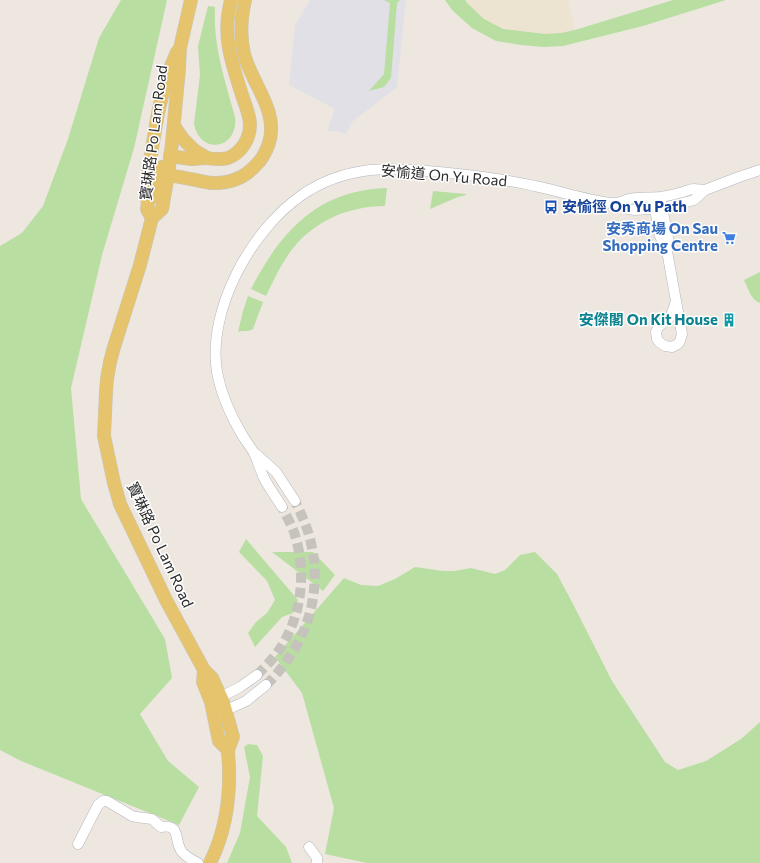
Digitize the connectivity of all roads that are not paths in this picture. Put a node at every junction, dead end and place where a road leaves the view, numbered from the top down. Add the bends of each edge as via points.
1 (191, 0) edge
2 (231, 0) edge
3 (245, 0) edge
4 (180, 48) junction
5 (174, 126) junction
6 (170, 156) junction
7 (207, 158) junction
8 (760, 170) edge
9 (158, 174) junction
10 (705, 190) junction
11 (656, 197) junction
12 (619, 203) junction
13 (658, 208) junction
14 (152, 218) junction
15 (676, 301) junction
16 (665, 322) junction
17 (682, 331) junction
18 (253, 451) junction
19 (295, 500) tunnel mouth
20 (282, 507) tunnel mouth
21 (204, 670) junction
22 (257, 675) tunnel mouth
23 (266, 685) tunnel mouth
24 (226, 694) junction
25 (219, 714) junction
26 (78, 844) dead end
27 (309, 847) dead end
28 (198, 863) edge
29 (210, 863) edge
30 (316, 863) edge

1 - 4 main road, 寶琳路 Po Lam Road
2 - 7 main road via 227,27 229,48 250,130 243,147 233,156 222,159
3 - 9 main road via 241,36 249,70 269,112 272,125 267,150 260,162 250,171 227,182 214,183
4 - 5 main road, 寶琳路 Po Lam Road
4 - 9 main road, 寶琳路 Po Lam Road via 170,67 160,102
5 - 6 main road, 寶琳路 Po Lam Road
5 - 7 main road via 194,150
6 - 7 main road
6 - 9 main road, 寶琳路 Po Lam Road
8 - 10 street, 安愉道 On Yu Road
9 - 14 main road, 寶琳路 Po Lam Road via 154,194 147,208
9 - 14 main road, 寶琳路 Po Lam Road via 162,209
10 - 11 street, 安愉道 On Yu Road via 692,189
10 - 13 street, 安愉道 On Yu Road via 694,200
11 - 12 street, 安愉道 On Yu Road via 630,199
11 - 13 street
12 - 13 street, 安愉道 On Yu Road via 628,209
12 - 18 street, 安愉道 On Yu Road via 496,179 460,174 386,170 356,172 342,176 314,187 302,195 264,231 249,252 231,284 217,331 217,372 222,391 236,424
13 - 15 street via 660,236 666,251
14 - 21 main road, 寶琳路 Po Lam Road via 110,362 104,436 120,504 166,600
15 - 16 street via 672,314
15 - 17 street
16 - 17 street via 673,322
16 - 17 street via 656,332 661,345 672,347 678,344 682,338
18 - 19 street, 安愉道 On Yu Road via 276,472
18 - 20 street, 安愉道 On Yu Road via 264,478
21 - 24 main road, 寶琳路 Po Lam Road
21 - 25 main road, 寶琳路 Po Lam Road via 203,682 210,702
22 - 24 street
23 - 25 street via 246,701
24 - 25 main road, 寶琳路 Po Lam Road
25 - 29 main road via 228,750 228,801 222,833
26 - 28 street via 98,805 107,801 132,816 152,819 161,827 173,828 181,851
27 - 30 street via 316,858

